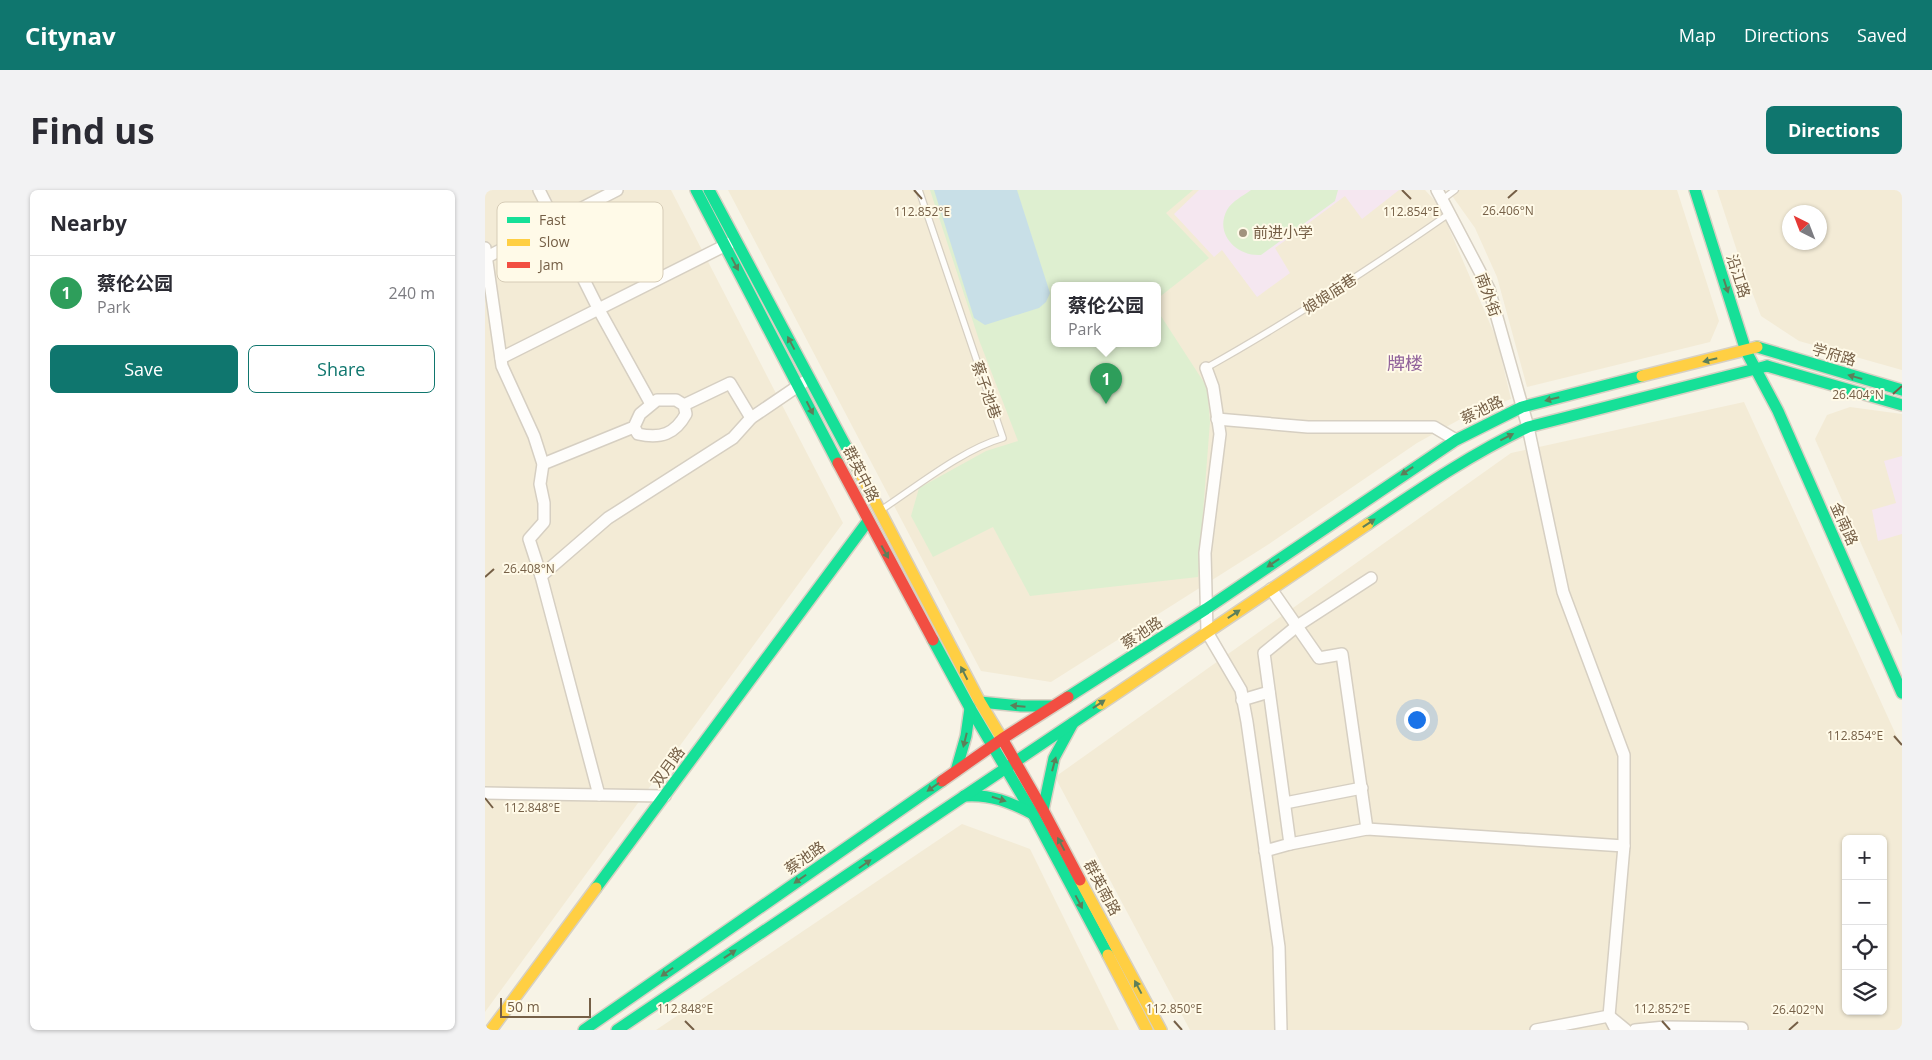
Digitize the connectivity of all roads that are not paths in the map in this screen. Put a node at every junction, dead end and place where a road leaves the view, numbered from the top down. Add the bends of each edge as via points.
1 (539, 190) edge
2 (617, 190) edge
3 (696, 190) edge
4 (709, 190) edge
5 (919, 190) edge
6 (1455, 190) edge
7 (1695, 190) edge
8 (1703, 190) edge
9 (1440, 195) edge
10 (545, 202) edge
11 (594, 202) edge
12 (1450, 213) junction
13 (736, 241) junction
14 (725, 245) junction
15 (486, 252) edge
16 (663, 277) edge
17 (585, 282) edge
18 (653, 282) edge
19 (599, 310) junction
20 (1752, 349) junction
21 (501, 358) junction
22 (1206, 368) joint
23 (1762, 368) junction
24 (810, 379) junction
25 (799, 386) junction
26 (1902, 390) edge
27 (651, 404) junction
28 (684, 404) junction
29 (1902, 405) edge
30 (1522, 407) junction
31 (751, 418) junction
32 (1217, 419) junction
33 (634, 427) junction
34 (1528, 427) junction
35 (1455, 440) junction
36 (543, 464) junction
37 (881, 511) junction
38 (868, 521) junction
39 (541, 576) junction
40 (1371, 578) dead end
41 (1271, 589) junction
42 (1206, 609) junction
43 (1297, 626) junction
44 (1207, 632) junction
45 (1902, 680) edge
46 (1269, 692) junction
47 (1902, 692) edge
48 (1243, 700) junction
49 (975, 705) junction
50 (1055, 706) junction
51 (1074, 721) junction
52 (998, 742) junction
53 (1010, 764) junction
54 (956, 771) junction
55 (1362, 788) junction
56 (485, 793) edge
57 (599, 795) junction
58 (665, 796) junction
59 (962, 797) junction
60 (1285, 803) junction
61 (1038, 812) junction
62 (1367, 829) junction
63 (1291, 844) junction
64 (1625, 846) junction
65 (1265, 851) junction
66 (1609, 1016) junction
67 (1742, 1028) dead end
68 (491, 1030) edge
69 (584, 1030) edge
70 (617, 1030) edge
71 (1147, 1030) edge
72 (1161, 1030) edge
73 (1281, 1030) edge
74 (1536, 1030) edge
75 (1616, 1030) edge
76 (1626, 1030) edge
77 (1635, 1030) edge

1 - 10 street
2 - 11 street
3 - 14 street, 群英中路
4 - 13 street, 群英中路
5 - 37 lane, 蔡子池巷 via 1003,438 972,451
6 - 9 lane
7 -> 20 street, 沿江路
8 - 20 street, 沿江路
9 - 12 street, 南外街
12 - 22 lane, 娘娘庙巷 via 1322,299
12 - 30 street, 南外街 via 1489,289
13 - 14 street
24 -> 13 street, 群英中路
14 - 16 street
14 -> 25 street, 群英中路
15 - 21 street
17 - 19 street
18 - 19 street
19 - 21 street
19 - 27 street
20 - 23 street, 沿江路
26 -> 20 street, 学府路
20 -> 30 street, 蔡池路
21 - 36 street
22 - 32 street via 1213,387
23 - 29 street, 学府路
23 - 34 street
23 - 45 street, 金南路
23 - 47 street, 金南路
24 - 25 street
24 - 37 street, 群英中路
25 - 31 street
25 -> 38 street, 群英中路
27 - 28 street via 657,400 676,400
27 - 33 street via 640,414
28 - 31 street via 730,383
28 - 33 street via 687,414 680,425 666,434 651,437 639,434
30 - 34 street, 南外街
30 - 35 street, 蔡池路
31 - 39 street via 733,438 608,518
32 - 35 street via 1308,427 1435,427
32 - 42 street via 1220,434 1205,553
33 - 36 street
41 -> 34 street via 1459,463
34 - 64 street, 南外街 via 1563,592 1624,755
35 -> 42 street, 蔡池路
36 - 39 street via 540,484 544,522 529,539
37 - 38 lane, 蔡子池巷
49 -> 37 street, 群英中路
38 -> 49 street, 群英中路
38 - 58 street, 双月路
39 - 57 street
40 - 43 street
41 - 43 street
44 -> 41 street
42 - 44 street
42 - 50 street, 蔡池路
43 - 46 street via 1264,653
43 - 55 street via 1319,658 1342,654
44 - 48 street via 1241,690
51 -> 44 street
46 - 48 street
46 - 60 street
48 - 65 street
50 -> 49 street
49 - 52 street, 群英中路
49 -> 54 street
50 - 52 street, 蔡池路
51 - 53 street
61 -> 51 street via 1054,758
52 - 53 street, 群英中路
52 - 54 street, 蔡池路
53 - 59 street
53 - 61 street, 群英南路
54 -> 69 street, 蔡池路
55 - 60 street
55 - 62 street
56 - 57 street
57 - 58 street
58 - 68 street, 双月路
59 -> 61 street via 983,794
70 -> 59 street
60 - 63 street
61 -> 71 street, 群英南路
72 -> 61 street, 群英南路
62 - 63 street
62 - 64 street
63 - 65 street
64 - 66 street, 南外街
65 - 73 street via 1279,946
66 - 74 street
66 - 75 street
66 - 76 street
67 - 77 street

